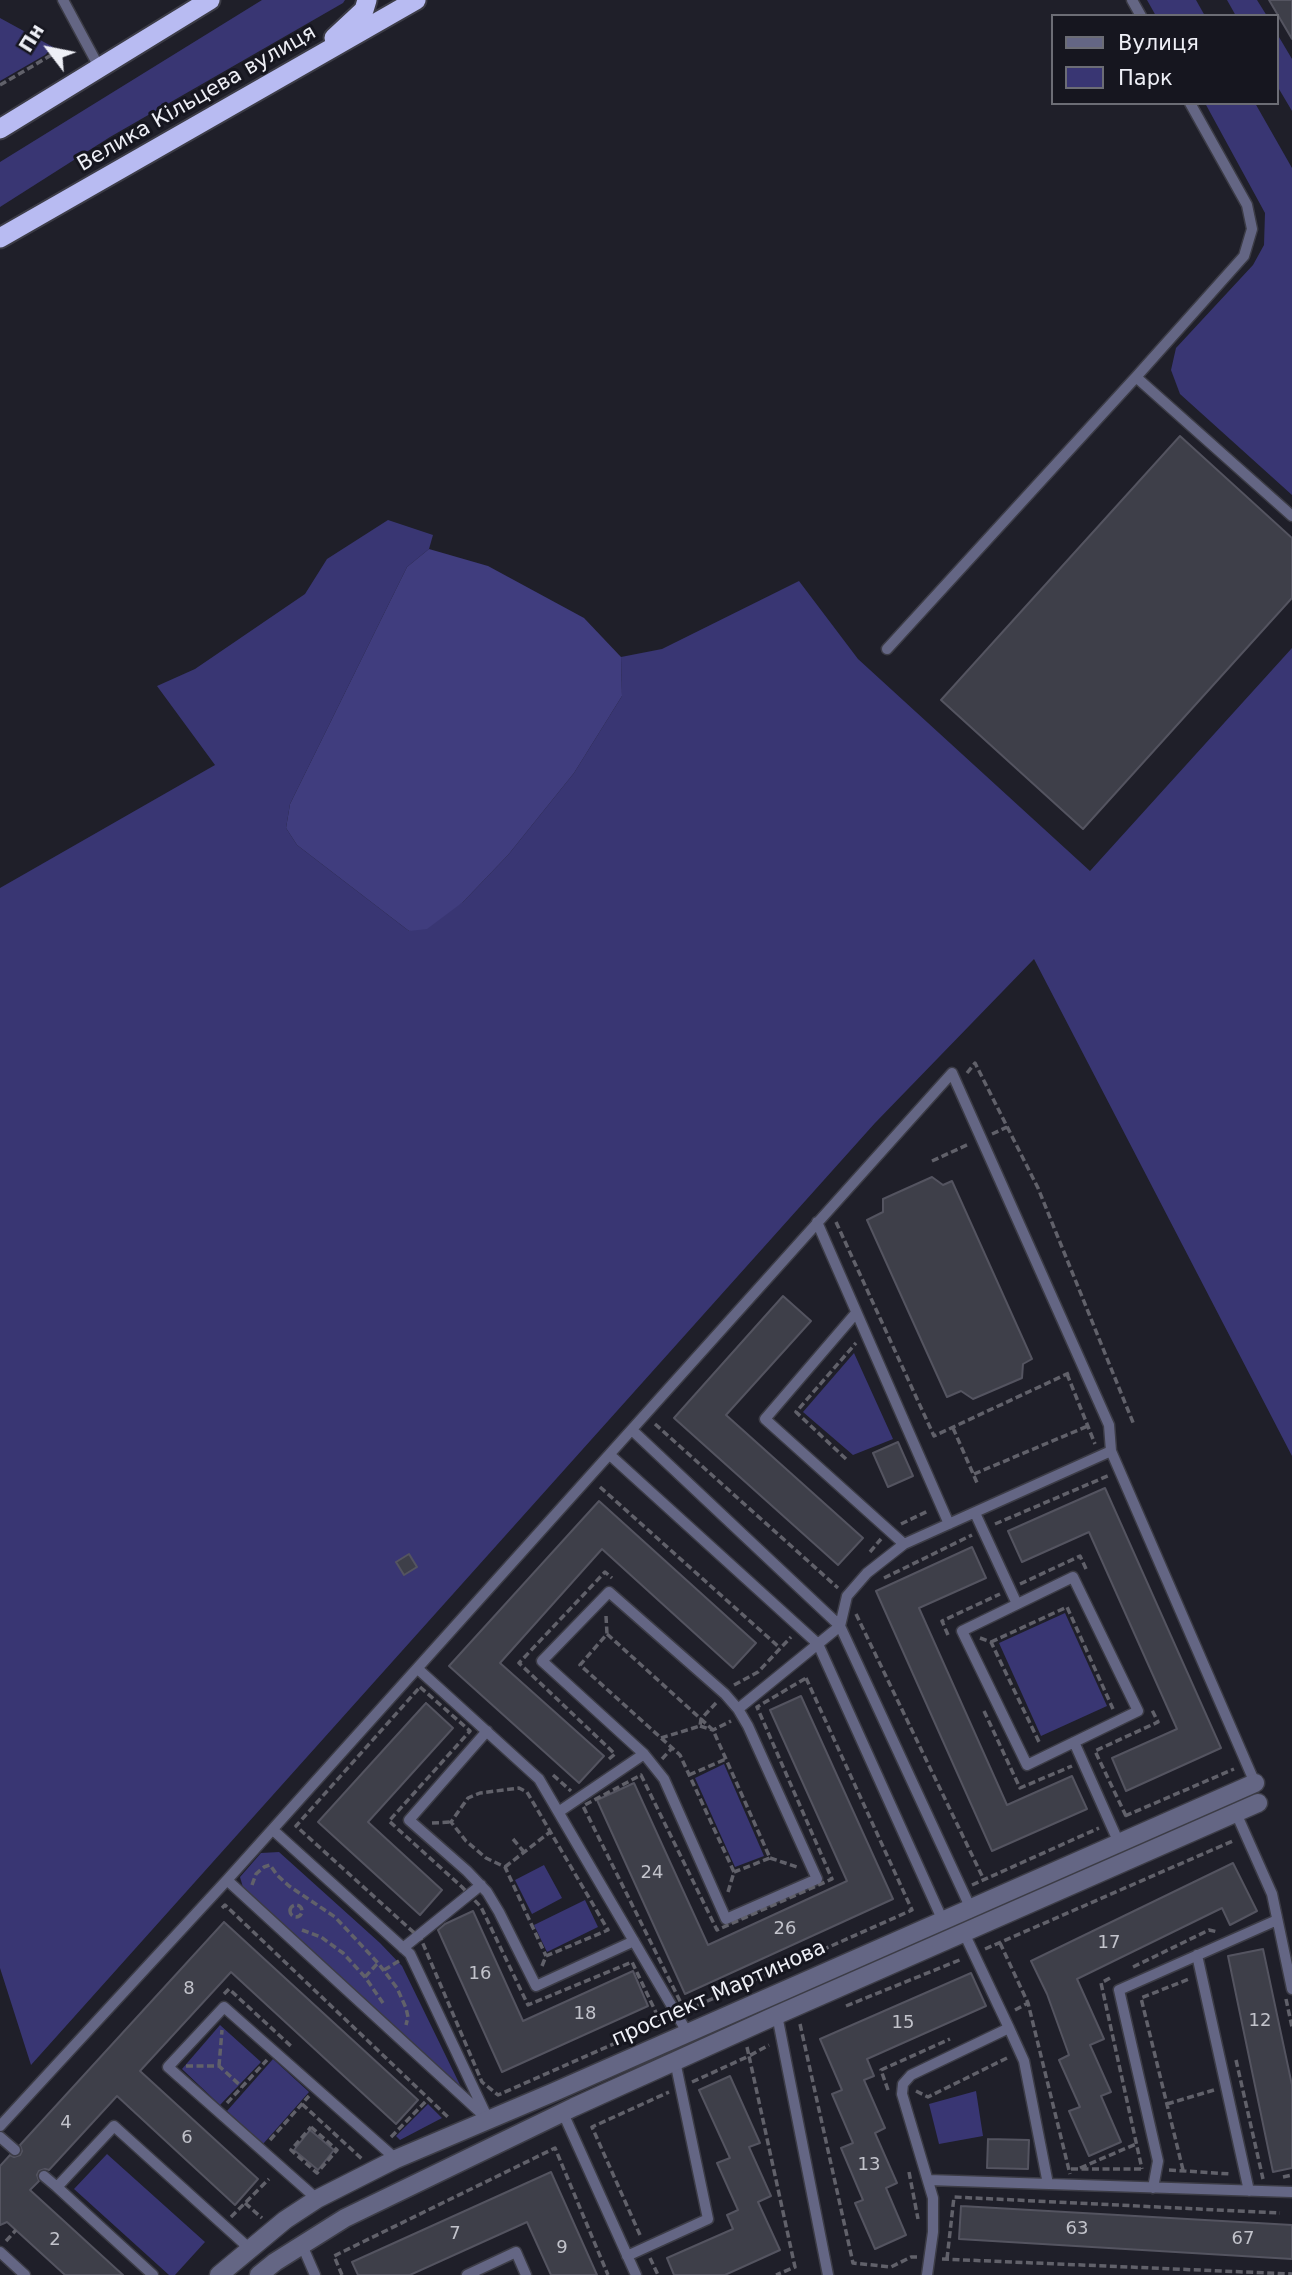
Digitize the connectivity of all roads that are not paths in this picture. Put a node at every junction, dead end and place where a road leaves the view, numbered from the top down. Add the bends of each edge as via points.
1 (63, 0) edge
2 (210, 0) edge
3 (367, 0) edge
4 (416, 0) edge
5 (310, 60) junction
6 (99, 67) junction
7 (1191, 105) edge
8 (0, 128) edge
9 (0, 238) edge
10 (1136, 377) junction
11 (1292, 516) edge
12 (887, 649) dead end
13 (819, 1227) junction
14 (856, 1313) junction
15 (632, 1430) junction
16 (1111, 1451) junction
17 (610, 1455) junction
18 (975, 1513) junction
19 (949, 1524) junction
20 (904, 1544) junction
21 (1017, 1604) junction
22 (840, 1626) junction
23 (818, 1644) junction
24 (418, 1669) junction
25 (740, 1712) junction
26 (488, 1731) junction
27 (1074, 1742) junction
28 (644, 1754) junction
29 (1255, 1783) joint
30 (1258, 1803) dead end
31 (560, 1811) junction
32 (1236, 1813) junction
33 (273, 1829) junction
34 (1119, 1843) junction
35 (228, 1880) junction
36 (481, 1885) junction
37 (957, 1915) junction
38 (1277, 1920) junction
39 (964, 1933) junction
40 (634, 1941) junction
41 (402, 1948) junction
42 (1197, 1955) junction
43 (1292, 1989) edge
44 (774, 1994) junction
45 (777, 2015) junction
46 (1009, 2028) junction
47 (687, 2032) junction
48 (675, 2061) junction
49 (554, 2092) junction
50 (563, 2113) junction
51 (488, 2119) junction
52 (0, 2126) edge
53 (0, 2137) edge
54 (15, 2150) dead end
55 (391, 2155) junction
56 (44, 2176) dead end
57 (928, 2180) junction
58 (1048, 2184) junction
59 (409, 2187) junction
60 (57, 2188) junction
61 (1153, 2188) junction
62 (1250, 2191) junction
63 (1292, 2192) edge
64 (317, 2199) junction
65 (302, 2245) junction
66 (250, 2249) junction
67 (0, 2250) edge
68 (627, 2256) junction
69 (262, 2273) edge
70 (25, 2275) edge
71 (153, 2275) edge
72 (219, 2275) edge
73 (315, 2275) edge
74 (467, 2275) edge
75 (526, 2275) edge
76 (636, 2275) edge
77 (828, 2275) edge
78 (927, 2275) edge

1 - 6 lane
2 - 6 highway
3 - 5 highway via 364,10
4 - 5 highway, Велика Кільцева вулиця
5 - 9 highway, Велика Кільцева вулиця
6 - 8 highway
7 - 10 lane via 1247,205 1252,229 1244,256
10 - 11 lane
10 - 12 lane
13 - 14 lane
13 - 15 lane
13 - 16 lane via 952,1073 1109,1425
14 - 19 lane
14 - 20 lane via 765,1419
15 - 17 lane
15 - 22 lane
16 - 18 lane
16 - 29 lane
17 - 23 lane
17 - 24 lane
18 - 19 lane
18 - 21 lane
19 - 20 lane
20 - 22 lane via 867,1573 847,1596
21 - 27 lane via 962,1631 1027,1765
21 - 27 lane via 1073,1577 1138,1711
22 - 23 lane
22 - 37 lane via 962,1890
23 - 25 lane
23 - 37 lane via 935,1903
24 - 26 lane
24 - 33 lane
25 - 28 lane via 609,1592 541,1661
25 - 28 lane via 817,1879 726,1919 664,1779
26 - 31 lane via 539,1779
26 - 36 lane via 409,1820
27 - 34 lane
28 - 31 lane
29 - 34 street, проспект Мартинова
30 - 32 street, проспект Мартинова
31 - 40 lane
32 - 38 lane via 1272,1894
32 - 39 street, проспект Мартинова
33 - 35 lane
33 - 41 lane
34 - 37 street, проспект Мартинова
35 - 51 lane
35 - 52 lane
36 - 40 lane via 536,1986
36 - 41 lane
37 - 39 street
37 - 44 street, проспект Мартинова
38 - 42 lane
38 - 43 lane
39 - 45 street, проспект Мартинова
39 - 46 lane
40 - 47 lane
41 - 51 lane via 410,1954
42 - 61 lane via 1119,1990 1158,2161
42 - 62 lane
44 - 45 street
44 - 47 street, проспект Мартинова
45 - 48 street, проспект Мартинова
45 - 77 lane
46 - 57 lane via 911,2075 903,2084
46 - 58 lane via 1024,2061
47 - 49 street, проспект Мартинова
48 - 50 street, проспект Мартинова
48 - 68 lane via 708,2219
49 - 50 street
49 - 51 street, проспект Мартинова
50 - 59 street, проспект Мартинова
50 - 68 lane
51 - 55 street, проспект Мартинова
53 - 54 lane
55 - 59 street
55 - 64 street, проспект Мартинова
55 - 64 lane via 224,2007 168,2067
56 - 60 lane
57 - 58 lane
57 - 78 lane via 933,2232
58 - 61 lane
59 - 65 street, проспект Мартинова
60 - 66 lane via 114,2126
60 - 71 lane
61 - 62 lane
62 - 63 lane
64 - 66 street, проспект Мартинова
65 - 69 street, проспект Мартинова
65 - 73 lane
66 - 69 street
66 - 72 street, проспект Мартинова
67 - 70 lane
68 - 76 lane
74 - 75 lane via 516,2252

